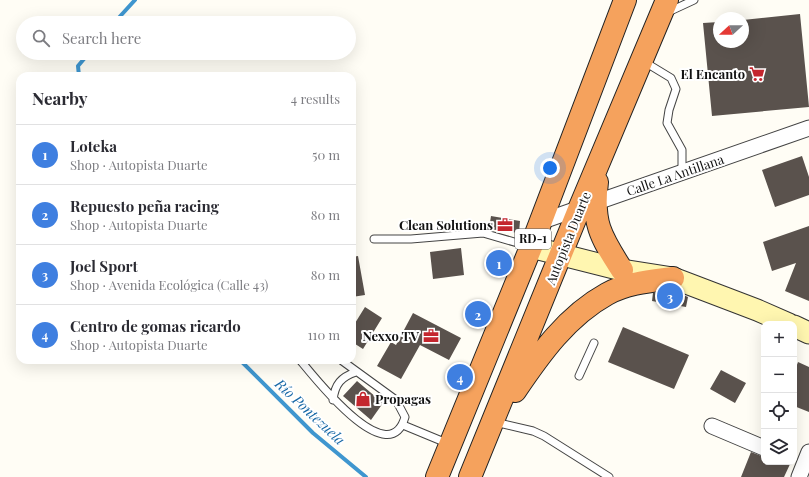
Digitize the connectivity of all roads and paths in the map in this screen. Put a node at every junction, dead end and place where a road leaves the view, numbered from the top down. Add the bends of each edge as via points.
1 (625, 0) edge
2 (694, 0) edge
3 (664, 8) edge
4 (642, 60) junction
5 (809, 128) edge
6 (682, 173) junction
7 (587, 204) junction
8 (540, 222) junction
9 (374, 238) dead end
10 (531, 247) junction
11 (562, 254) junction
12 (622, 270) junction
13 (672, 278) junction
14 (782, 321) edge
15 (797, 327) edge
16 (809, 333) edge
17 (594, 343) dead end
18 (303, 364) edge
19 (346, 364) edge
20 (356, 372) junction
21 (579, 376) dead end
22 (333, 400) junction
23 (494, 421) junction
24 (403, 425) junction
25 (712, 426) dead end
26 (450, 445) junction
27 (761, 447) edge
28 (437, 477) edge
29 (470, 477) edge
30 (609, 477) edge

1 - 8 highway, RD-1
2 - 3 lane
3 - 4 highway, Autopista Duarte / RD-1
4 - 6 lane via 671,78 676,89 668,110 667,123 682,150
4 - 7 highway, Autopista Duarte / RD-1 via 599,162
5 - 6 street, Calle La Antillana
6 - 7 street, Calle La Antillana
7 - 8 street, Calle La Antillana
7 - 11 highway, Autopista Duarte / RD-1
7 - 12 highway
8 - 10 highway, RD-1
9 - 10 lane via 411,239 483,233
10 - 11 street
10 - 26 highway, RD-1
11 - 12 street
11 - 23 highway, Autopista Duarte / RD-1
12 - 13 street
13 - 14 street
13 - 23 highway via 643,282 607,294 576,317 539,355
15 - 16 street
17 - 21 lane
18 - 22 lane
19 - 20 lane
20 - 22 lane via 336,384
20 - 24 lane via 396,400 405,417
22 - 24 lane via 373,432 391,435
23 - 29 highway, Autopista Duarte / RD-1
23 - 30 lane via 544,436
24 - 26 lane
25 - 27 street
26 - 28 highway, RD-1

